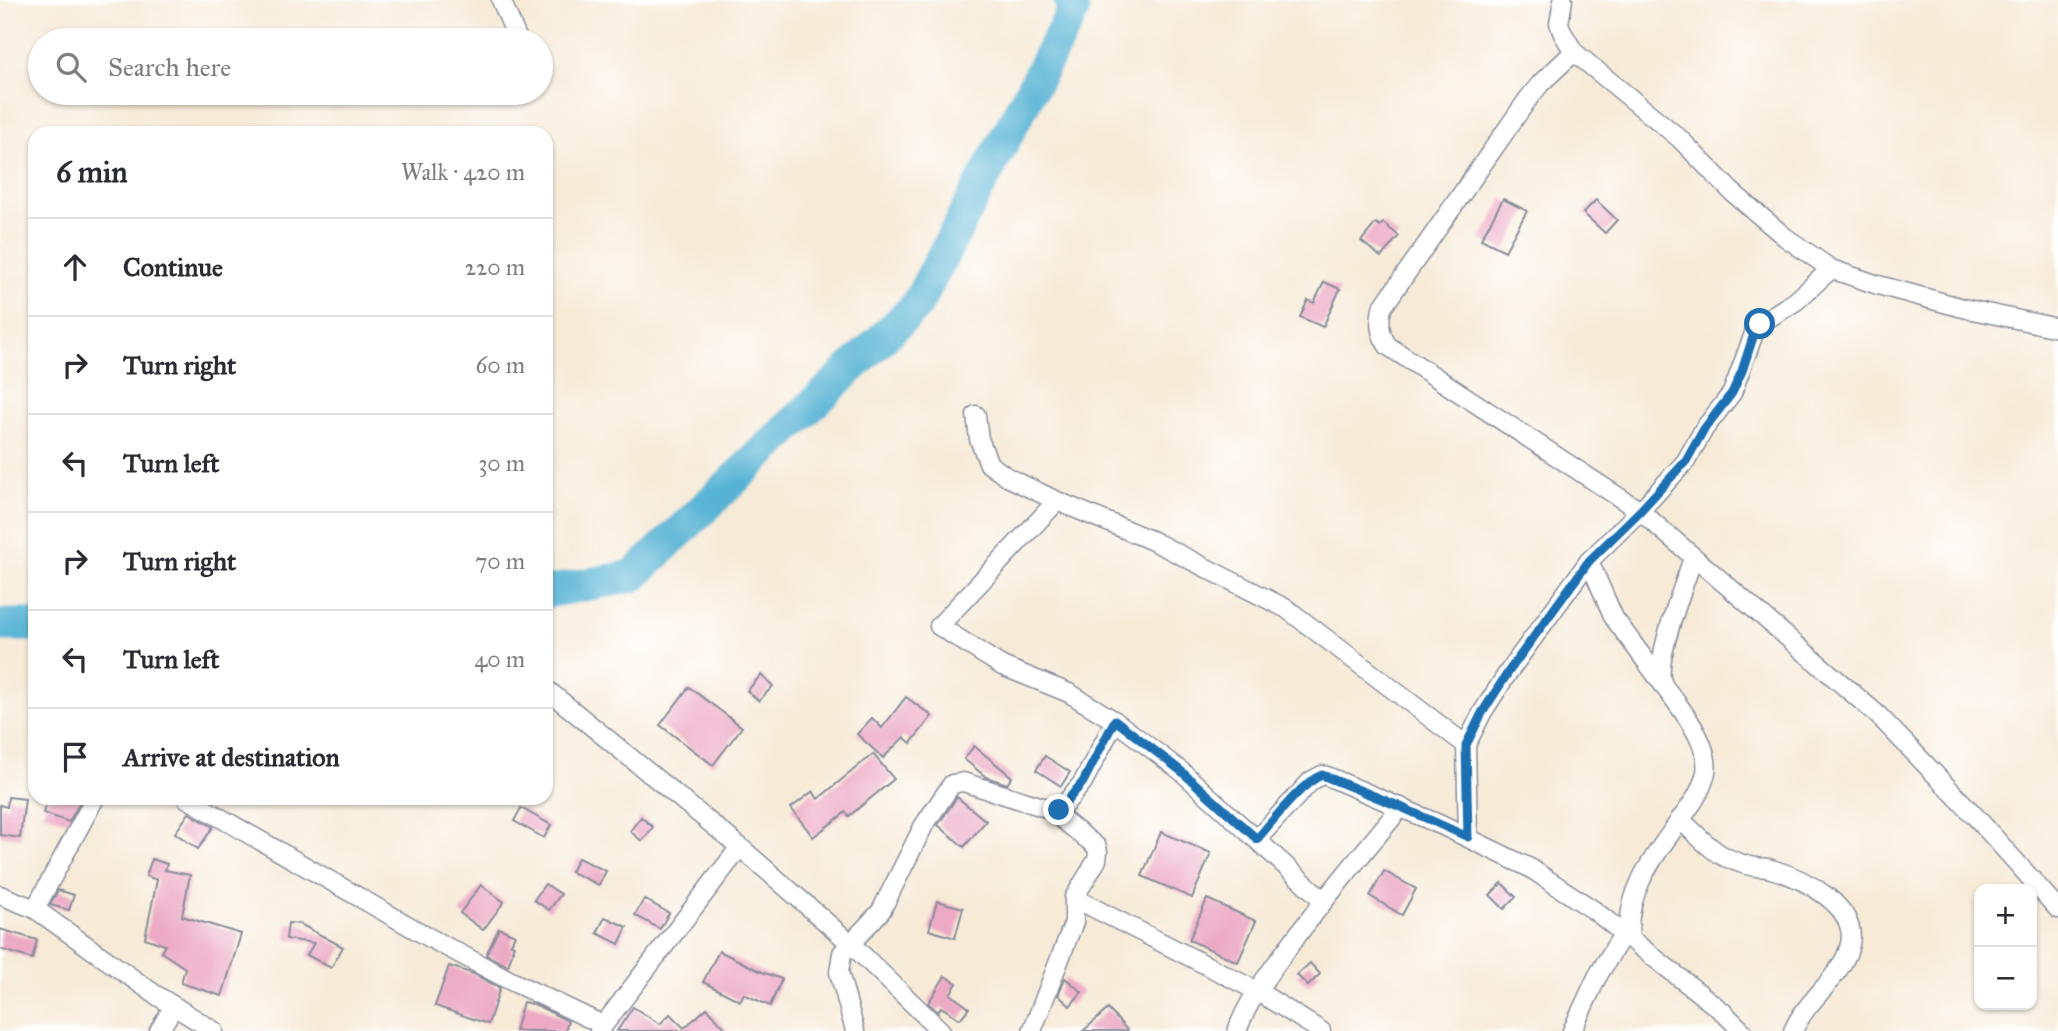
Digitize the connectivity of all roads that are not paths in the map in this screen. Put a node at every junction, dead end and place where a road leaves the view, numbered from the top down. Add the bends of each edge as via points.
1 (500, 0) edge
2 (1563, 0) edge
3 (513, 28) edge
4 (1574, 52) junction
5 (1831, 269) junction
6 (2058, 328) edge
7 (976, 415) dead end
8 (1057, 501) junction
9 (1640, 511) junction
10 (1693, 558) junction
11 (1589, 561) junction
12 (1662, 683) junction
13 (553, 696) edge
14 (1115, 720) junction
15 (1466, 745) junction
16 (91, 805) edge
17 (198, 805) edge
18 (1401, 807) junction
19 (1059, 812) junction
20 (1681, 819) junction
21 (1468, 837) junction
22 (1257, 839) junction
23 (740, 847) junction
24 (0, 895) edge
25 (1074, 898) junction
26 (1323, 900) junction
27 (34, 909) junction
28 (2058, 909) edge
29 (1627, 936) junction
30 (850, 943) junction
31 (1257, 991) junction
32 (174, 1006) junction
33 (601, 1028) edge
34 (159, 1031) edge
35 (214, 1031) edge
36 (855, 1031) edge
37 (941, 1031) edge
38 (1032, 1031) edge
39 (1237, 1031) edge
40 (1321, 1031) edge
41 (1572, 1031) edge
42 (1742, 1031) edge
43 (1793, 1031) edge

1 - 3 street
2 - 4 street via 1559,23
4 - 5 street via 1679,138 1731,192
4 - 9 street via 1522,108 1382,308 1379,325 1388,346
5 - 6 street via 1925,298
5 - 9 street via 1796,301 1756,328 1732,393 1686,461
7 - 8 street via 989,464
8 - 14 street via 940,626 1002,666 1069,693
8 - 15 street via 1153,541 1287,609
9 - 10 street
9 - 11 street
10 - 12 street via 1662,657
10 - 28 street via 1878,715
11 - 12 street via 1614,618
11 - 15 street via 1509,671
12 - 20 street via 1696,733 1707,767 1698,796
13 - 23 street
14 - 19 street via 1083,782
14 - 22 street
15 - 21 street
16 - 27 street
17 - 33 street via 430,938
18 - 21 street
18 - 22 street via 1322,775 1297,794
18 - 26 street
19 - 25 street via 1098,852
19 - 30 street via 954,783 925,825 881,911
20 - 29 street via 1636,891
20 - 43 street via 1723,856 1795,878 1846,916 1852,932 1844,961
21 - 29 street via 1530,868
22 - 26 street
23 - 30 street
23 - 33 street
24 - 27 street
25 - 31 street
25 - 38 street via 1074,922
26 - 31 street
27 - 32 street
29 - 41 street via 1598,977
29 - 42 street
30 - 36 street via 842,953 839,972
30 - 37 street
31 - 39 street
31 - 40 street
32 - 34 street
32 - 35 street

